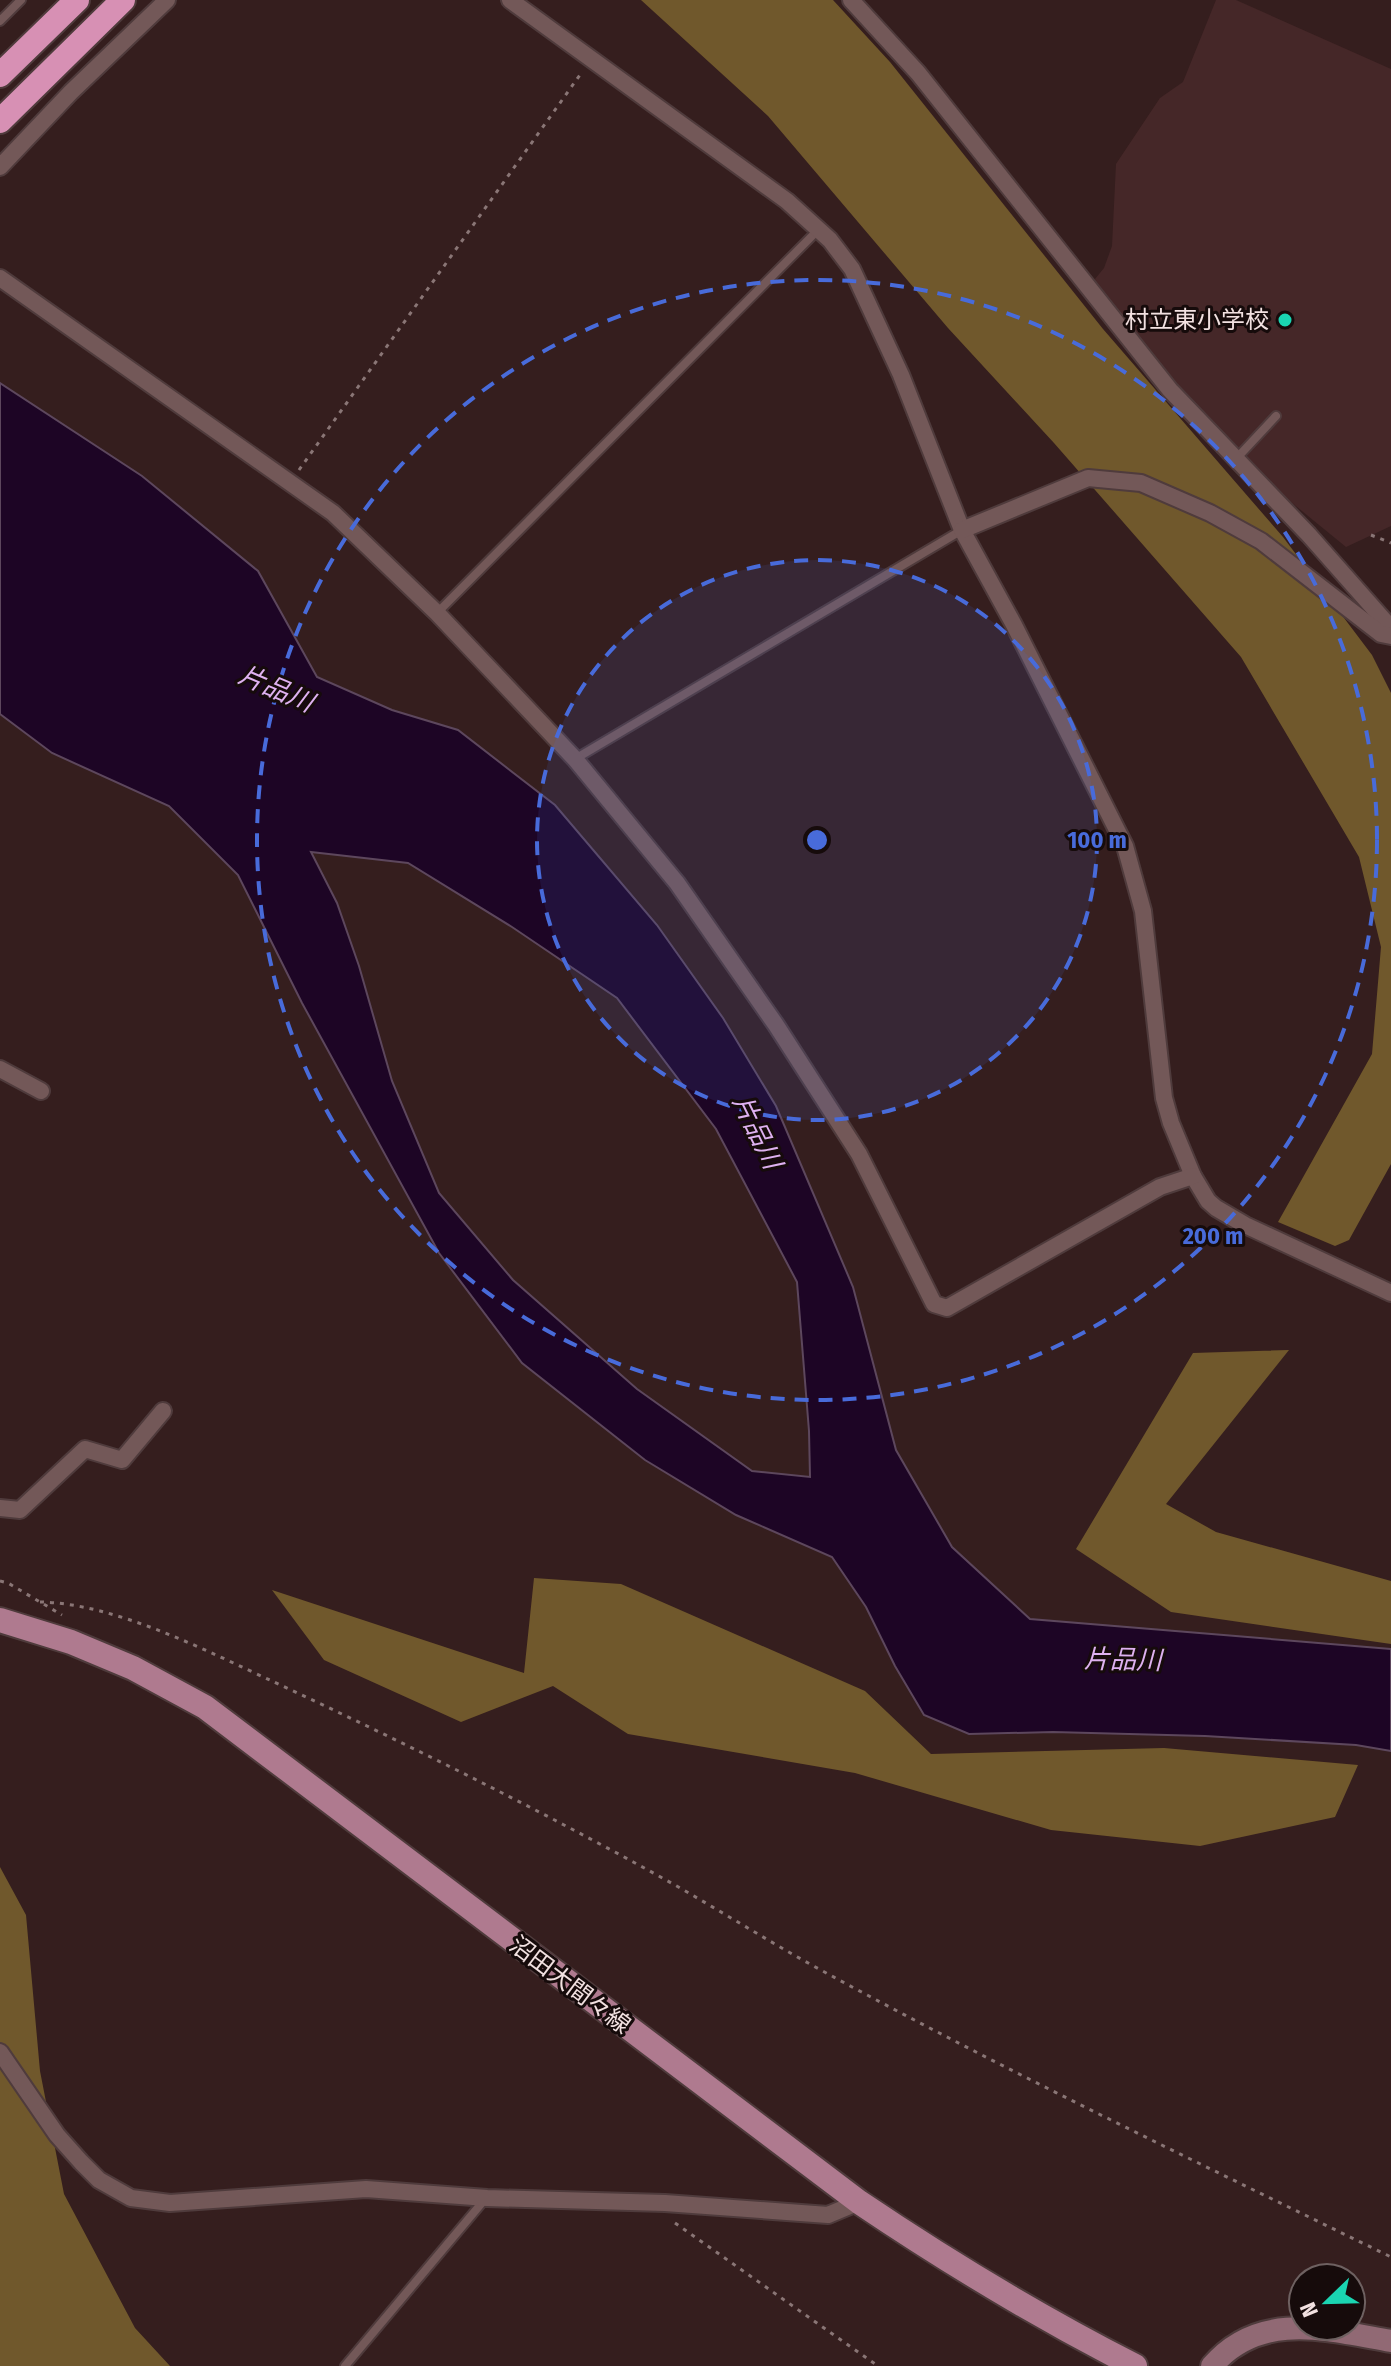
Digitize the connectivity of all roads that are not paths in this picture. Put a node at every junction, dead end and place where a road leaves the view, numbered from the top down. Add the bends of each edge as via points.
1 (21, 0) edge
2 (77, 0) edge
3 (123, 0) edge
4 (167, 0) edge
5 (510, 0) edge
6 (851, 0) edge
7 (0, 21) edge
8 (0, 75) edge
9 (0, 121) edge
10 (0, 167) edge
11 (818, 230) junction
12 (0, 278) edge
13 (1276, 416) dead end
14 (1235, 460) junction
15 (962, 530) junction
16 (437, 613) junction
17 (1391, 628) edge
18 (1391, 636) edge
19 (575, 759) junction
20 (0, 1069) edge
21 (41, 1091) dead end
22 (1193, 1176) junction
23 (1391, 1293) edge
24 (163, 1411) dead end
25 (0, 1508) edge
26 (0, 1620) edge
27 (0, 2052) edge
28 (487, 2198) junction
29 (859, 2202) junction
30 (1391, 2341) edge
31 (345, 2366) edge
32 (1135, 2366) edge
33 (1212, 2366) edge

1 - 7 lane
2 - 8 highway
3 - 9 highway
4 - 10 street
5 - 11 street via 787,201
6 - 14 street via 918,73 1170,390
11 - 15 street via 852,269
11 - 16 lane
12 - 16 street via 333,513
13 - 14 lane
14 - 17 street
15 - 18 street via 1088,478 1141,483 1261,541 1381,634
15 - 19 lane
15 - 22 street via 1125,846 1143,911 1164,1098
16 - 19 street
19 - 22 street via 677,883 776,1025 859,1154 934,1304 947,1308 1160,1187
20 - 21 street
22 - 23 street via 1208,1201 1245,1225
24 - 25 street via 122,1460 85,1449 20,1510
26 - 29 main road, 沼田大間々線 via 133,1668 205,1707
27 - 28 street via 81,2162 99,2180 131,2198 170,2203 366,2189
28 - 29 street via 828,2215
28 - 31 lane
29 - 32 main road, 沼田大間々線 via 941,2258
30 - 33 street via 1323,2329 1259,2332

